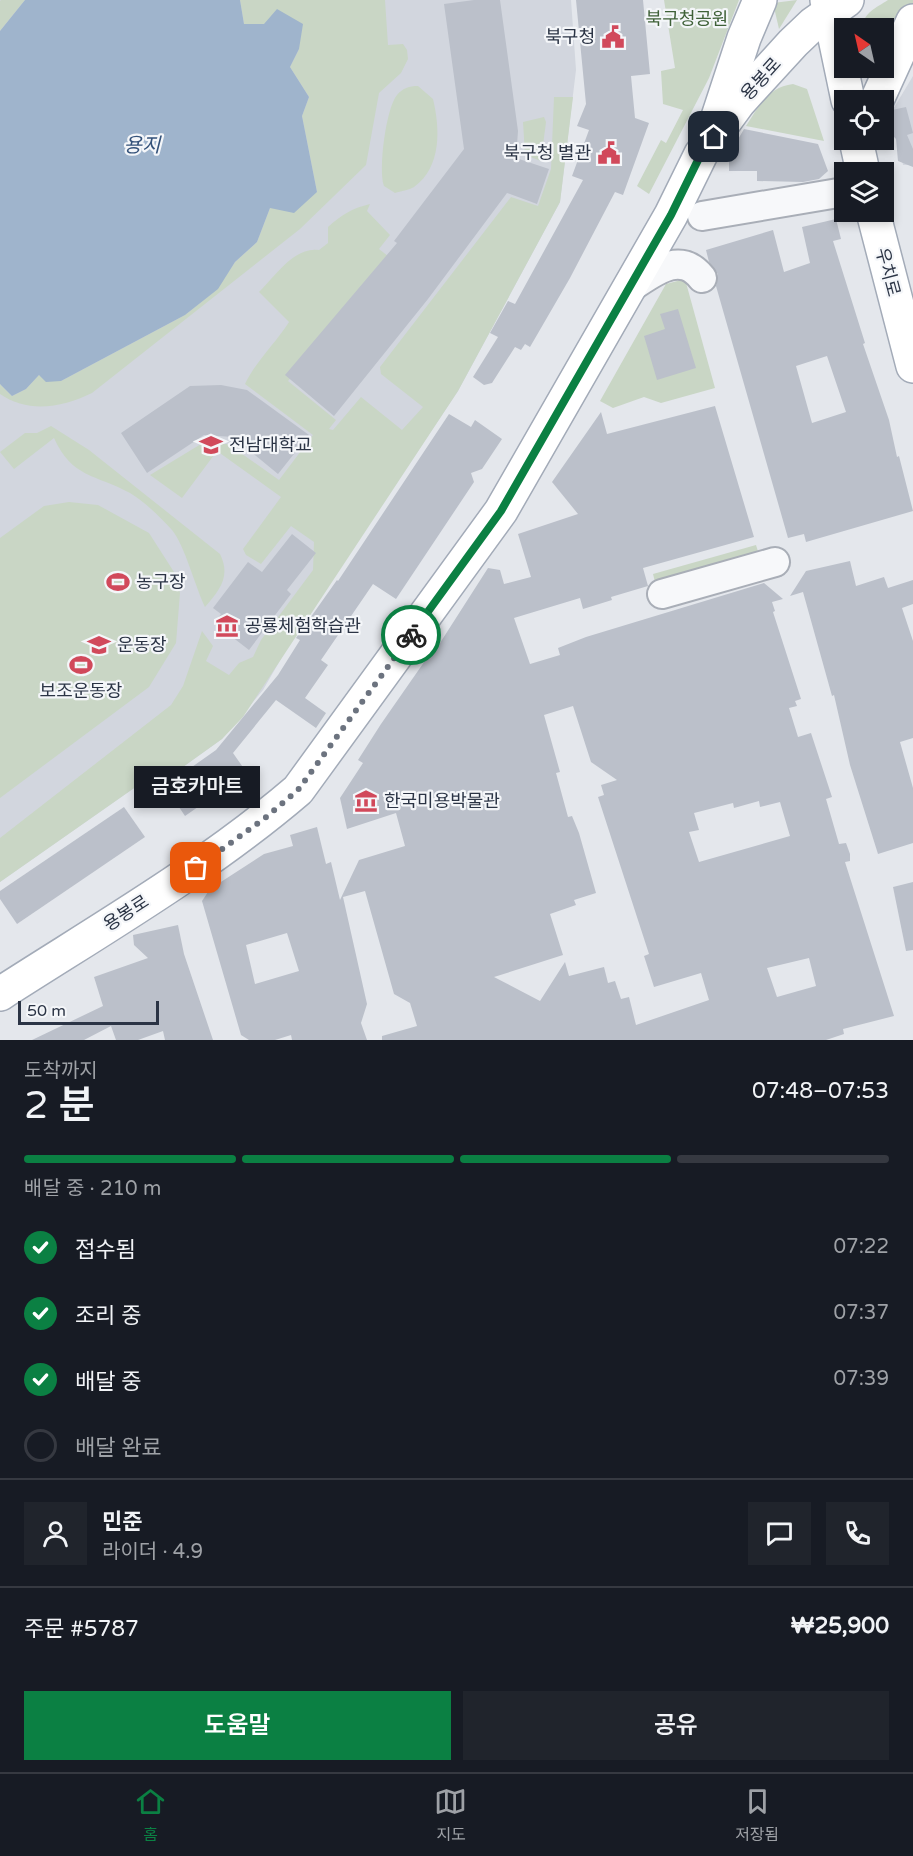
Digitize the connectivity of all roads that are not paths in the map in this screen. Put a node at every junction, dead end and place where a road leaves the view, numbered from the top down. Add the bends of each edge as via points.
1 (760, 0) edge
2 (834, 4) edge
3 (913, 21) edge
4 (847, 90) edge
5 (882, 90) edge
6 (701, 154) junction
7 (834, 194) edge
8 (702, 216) dead end
9 (876, 222) edge
10 (702, 278) dead end
11 (628, 290) junction
12 (913, 366) edge
13 (775, 562) dead end
14 (662, 594) dead end
15 (0, 994) edge

1 - 6 main road via 727,95
2 - 4 main road
2 - 6 main road, 용봉로 via 739,102
3 - 5 main road
6 - 11 main road, 용봉로
7 - 8 street
9 - 12 main road, 우치로
10 - 11 street via 694,267 682,264 655,272
11 - 15 main road, 용봉로 via 501,511 298,790 196,868
13 - 14 street

